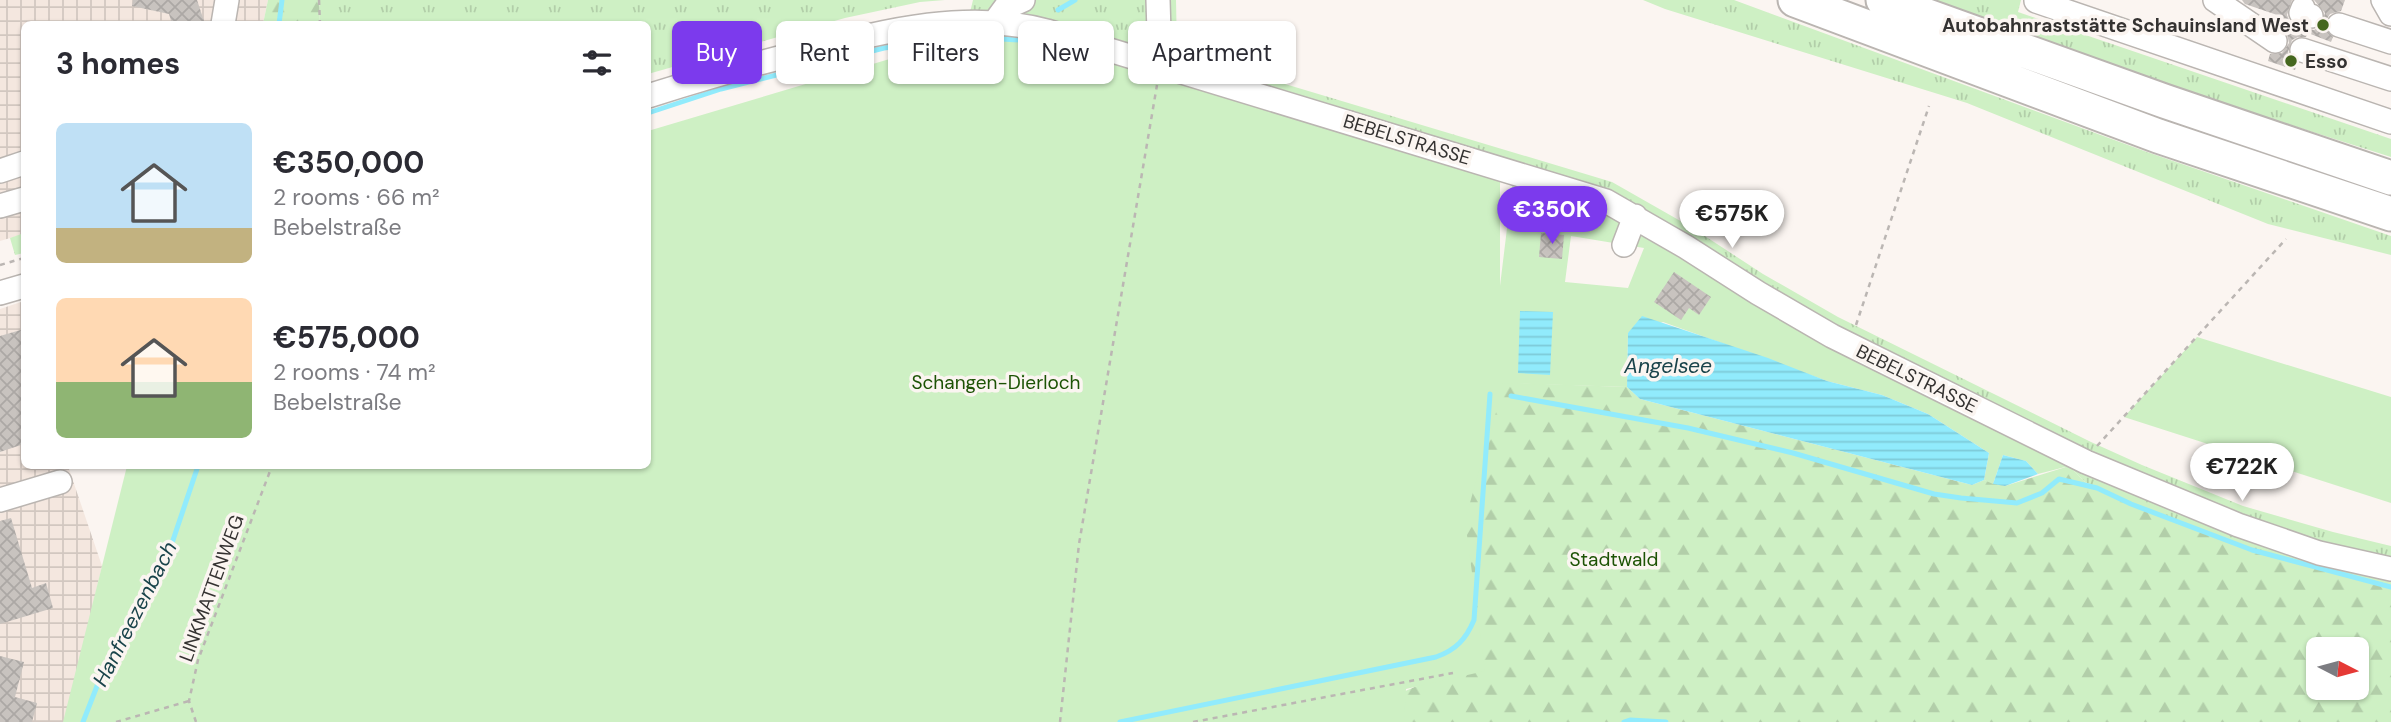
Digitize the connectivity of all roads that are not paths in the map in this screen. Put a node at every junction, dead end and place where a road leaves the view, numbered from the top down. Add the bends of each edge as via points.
1 (227, 0) edge
2 (1023, 0) edge
3 (1039, 0) edge
4 (1158, 0) edge
5 (1795, 0) edge
6 (1883, 0) edge
7 (2034, 0) edge
8 (2215, 0) edge
9 (2383, 0) edge
10 (2391, 14) edge
11 (224, 21) edge
12 (996, 21) edge
13 (1029, 21) edge
14 (1159, 21) edge
15 (2339, 25) dead end
16 (888, 32) edge
17 (2275, 41) dead end
18 (2391, 42) edge
19 (2302, 50) dead end
20 (2391, 79) edge
21 (1223, 84) edge
22 (651, 95) edge
23 (2391, 122) edge
24 (21, 164) edge
25 (0, 171) edge
26 (2391, 178) edge
27 (21, 200) edge
28 (0, 206) edge
29 (2391, 214) edge
30 (1635, 216) junction
31 (1624, 245) dead end
32 (21, 287) edge
33 (0, 293) edge
34 (60, 482) dead end
35 (0, 500) edge
36 (2391, 569) edge

1 - 11 street
2 - 12 street via 1005,8
3 - 13 street
4 - 14 street
5 - 29 highway via 2158,136
6 - 26 highway
7 - 23 street
8 - 17 street
9 - 10 street
15 - 18 street
16 - 22 street, BEBELSTRASSE
19 - 20 street
21 - 30 street, BEBELSTRASSE via 1523,174 1606,201
24 - 25 street
27 - 28 street
30 - 31 street
30 - 36 street, BEBELSTRASSE via 1832,336 2086,462 2238,525 2319,553
32 - 33 street
34 - 35 street

